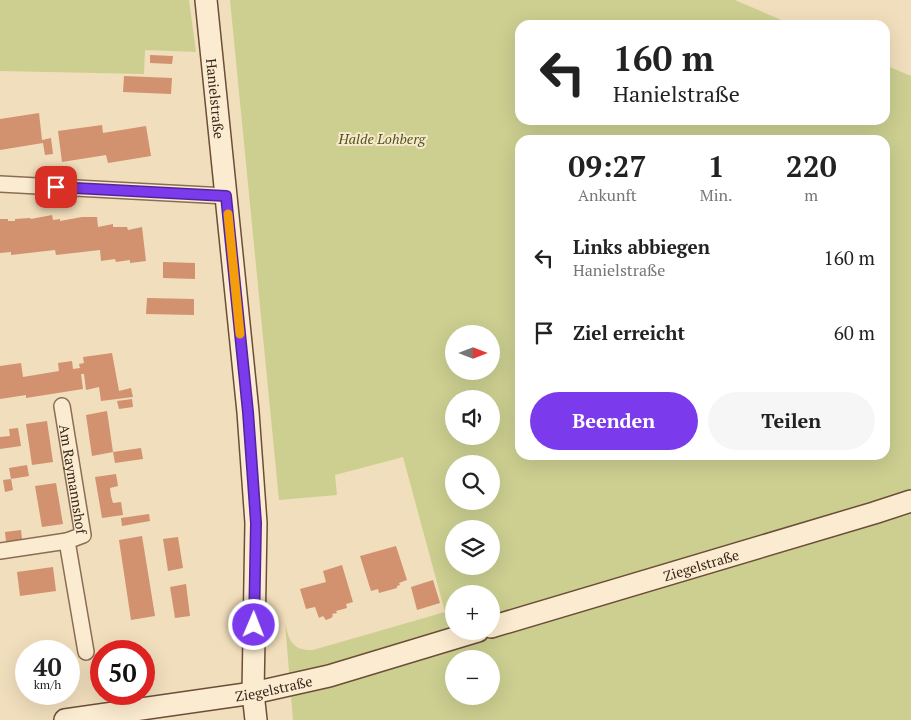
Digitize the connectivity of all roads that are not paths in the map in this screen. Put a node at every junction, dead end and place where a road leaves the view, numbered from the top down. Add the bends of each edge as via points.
1 (206, 0) edge
2 (0, 184) edge
3 (226, 196) junction
4 (62, 406) dead end
5 (911, 501) edge
6 (67, 541) junction
7 (0, 552) edge
8 (500, 624) edge
9 (448, 640) edge
10 (86, 652) dead end
11 (253, 693) junction
12 (65, 720) edge
13 (256, 720) edge

1 - 3 main road, Hanielstraße
2 - 3 street
3 - 11 main road, Hanielstraße via 256,523
4 - 6 street, Am Raymannshof via 83,535
5 - 8 main road, Ziegelstraße
6 - 7 street, Am Raymannshof
6 - 10 street, Am Raymannshof
9 - 11 main road, Ziegelstraße via 329,676
11 - 12 main road, Ziegelstraße
11 - 13 main road, Hanielstraße

